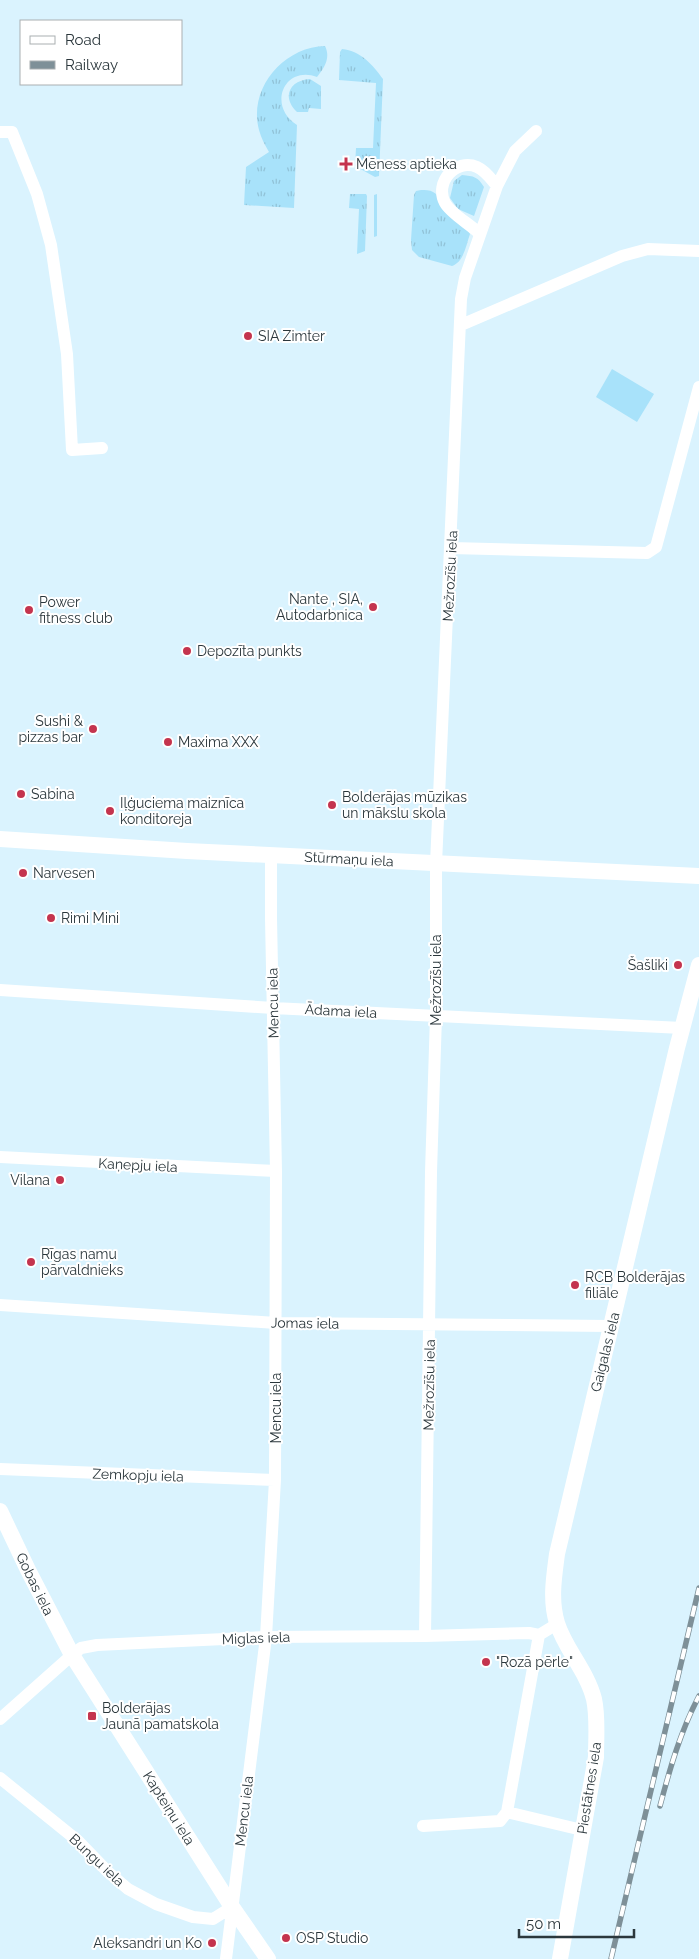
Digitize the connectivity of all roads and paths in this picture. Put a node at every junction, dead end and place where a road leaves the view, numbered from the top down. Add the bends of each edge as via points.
1 (536, 131) dead end
2 (0, 132) edge
3 (497, 186) junction
4 (480, 234) junction
5 (699, 250) edge
6 (461, 325) junction
7 (699, 387) edge
8 (102, 448) dead end
9 (451, 548) junction
10 (0, 839) edge
11 (271, 854) junction
12 (436, 864) junction
13 (699, 876) edge
14 (699, 965) edge
15 (0, 990) edge
16 (273, 1008) junction
17 (436, 1016) junction
18 (682, 1028) junction
19 (0, 1157) edge
20 (276, 1171) junction
21 (0, 1305) edge
22 (276, 1323) junction
23 (429, 1325) junction
24 (611, 1326) junction
25 (0, 1470) edge
26 (275, 1480) junction
27 (0, 1512) edge
28 (557, 1624) junction
29 (539, 1635) junction
30 (425, 1636) junction
31 (266, 1637) junction
32 (72, 1655) junction
33 (0, 1718) edge
34 (0, 1778) edge
35 (507, 1812) junction
36 (423, 1826) dead end
37 (582, 1830) junction
38 (232, 1907) junction
39 (226, 1959) edge
40 (268, 1959) edge
41 (560, 1959) edge

1 - 3 street, Mežrozīšu iela via 514,151
2 - 8 street via 12,132 21,151 51,245 67,354 72,450
3 - 4 street, Mežrozīšu iela
3 - 4 street via 484,171 464,165 453,169 442,187 442,197 451,211
4 - 6 street, Mežrozīšu iela via 463,286
5 - 6 street via 648,249 622,256
6 - 9 street, Mežrozīšu iela
7 - 9 street via 656,547 647,553
9 - 12 street, Mežrozīšu iela
10 - 11 street, Stūrmaņu iela via 187,852
11 - 12 street, Stūrmaņu iela
11 - 16 street, Mencu iela
12 - 13 street, Stūrmaņu iela
12 - 17 street, Mežrozīšu iela
14 - 18 street, Gaigalas iela
15 - 16 street, Ādama iela
16 - 17 street, Ādama iela
16 - 20 street, Mencu iela
17 - 18 street, Ādama iela
17 - 23 street, Mežrozīšu iela
18 - 24 street, Gaigalas iela
19 - 20 street, Kaņepju iela
20 - 22 street, Mencu iela
21 - 22 street, Jomas iela
22 - 23 street, Jomas iela
22 - 26 street, Mencu iela
23 - 24 street, Jomas iela
23 - 30 street, Mežrozīšu iela
24 - 28 street, Gaigalas iela via 557,1554 552,1603
25 - 26 street, Zemkopju iela
26 - 31 street, Mencu iela
27 - 32 street, Gobas iela
28 - 29 street
28 - 37 street, Piestātnes iela via 594,1698 596,1757
29 - 30 street, Miglas iela
29 - 35 street
30 - 31 street, Miglas iela
31 - 32 street, Miglas iela via 97,1645 82,1648
31 - 38 street, Mencu iela
32 - 33 street, Miglas iela
32 - 38 street, Kapteiņu iela
34 - 38 street, Bungu iela via 78,1841 128,1889 156,1904 193,1917 213,1919
35 - 36 street via 500,1820
35 - 37 street
37 - 41 street, Piestātnes iela
38 - 39 street, Mencu iela
38 - 40 street, Kapteiņu iela

